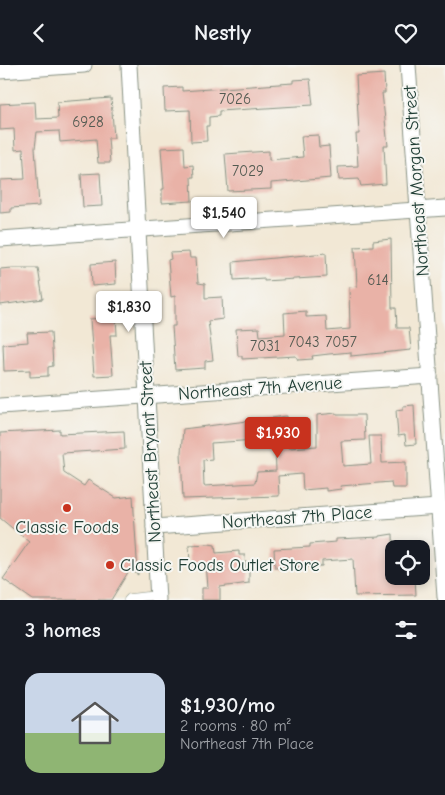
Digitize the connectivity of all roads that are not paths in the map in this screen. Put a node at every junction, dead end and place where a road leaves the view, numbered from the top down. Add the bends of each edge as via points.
1 (84, 65) edge
2 (129, 65) edge
3 (408, 65) edge
4 (0, 71) edge
5 (445, 208) edge
6 (418, 210) junction
7 (138, 230) junction
8 (0, 239) edge
9 (430, 376) junction
10 (147, 396) junction
11 (0, 406) edge
12 (439, 507) junction
13 (154, 527) junction
14 (158, 597) edge
15 (445, 597) edge
16 (128, 600) edge

1 - 4 street
2 - 7 street, Northeast Bryant Street
3 - 6 street, Northeast Morgan Street
5 - 6 street
6 - 7 street
6 - 9 street, Northeast Morgan Street
7 - 8 street
7 - 10 street, Northeast Bryant Street
9 - 10 street, Northeast 7th Avenue
9 - 12 street, Northeast Morgan Street
10 - 11 street, Northeast 7th Avenue
10 - 13 street, Northeast Bryant Street
12 - 13 street, Northeast 7th Place
12 - 15 street, Northeast Morgan Street
13 - 14 street, Northeast Bryant Street
14 - 16 lane

